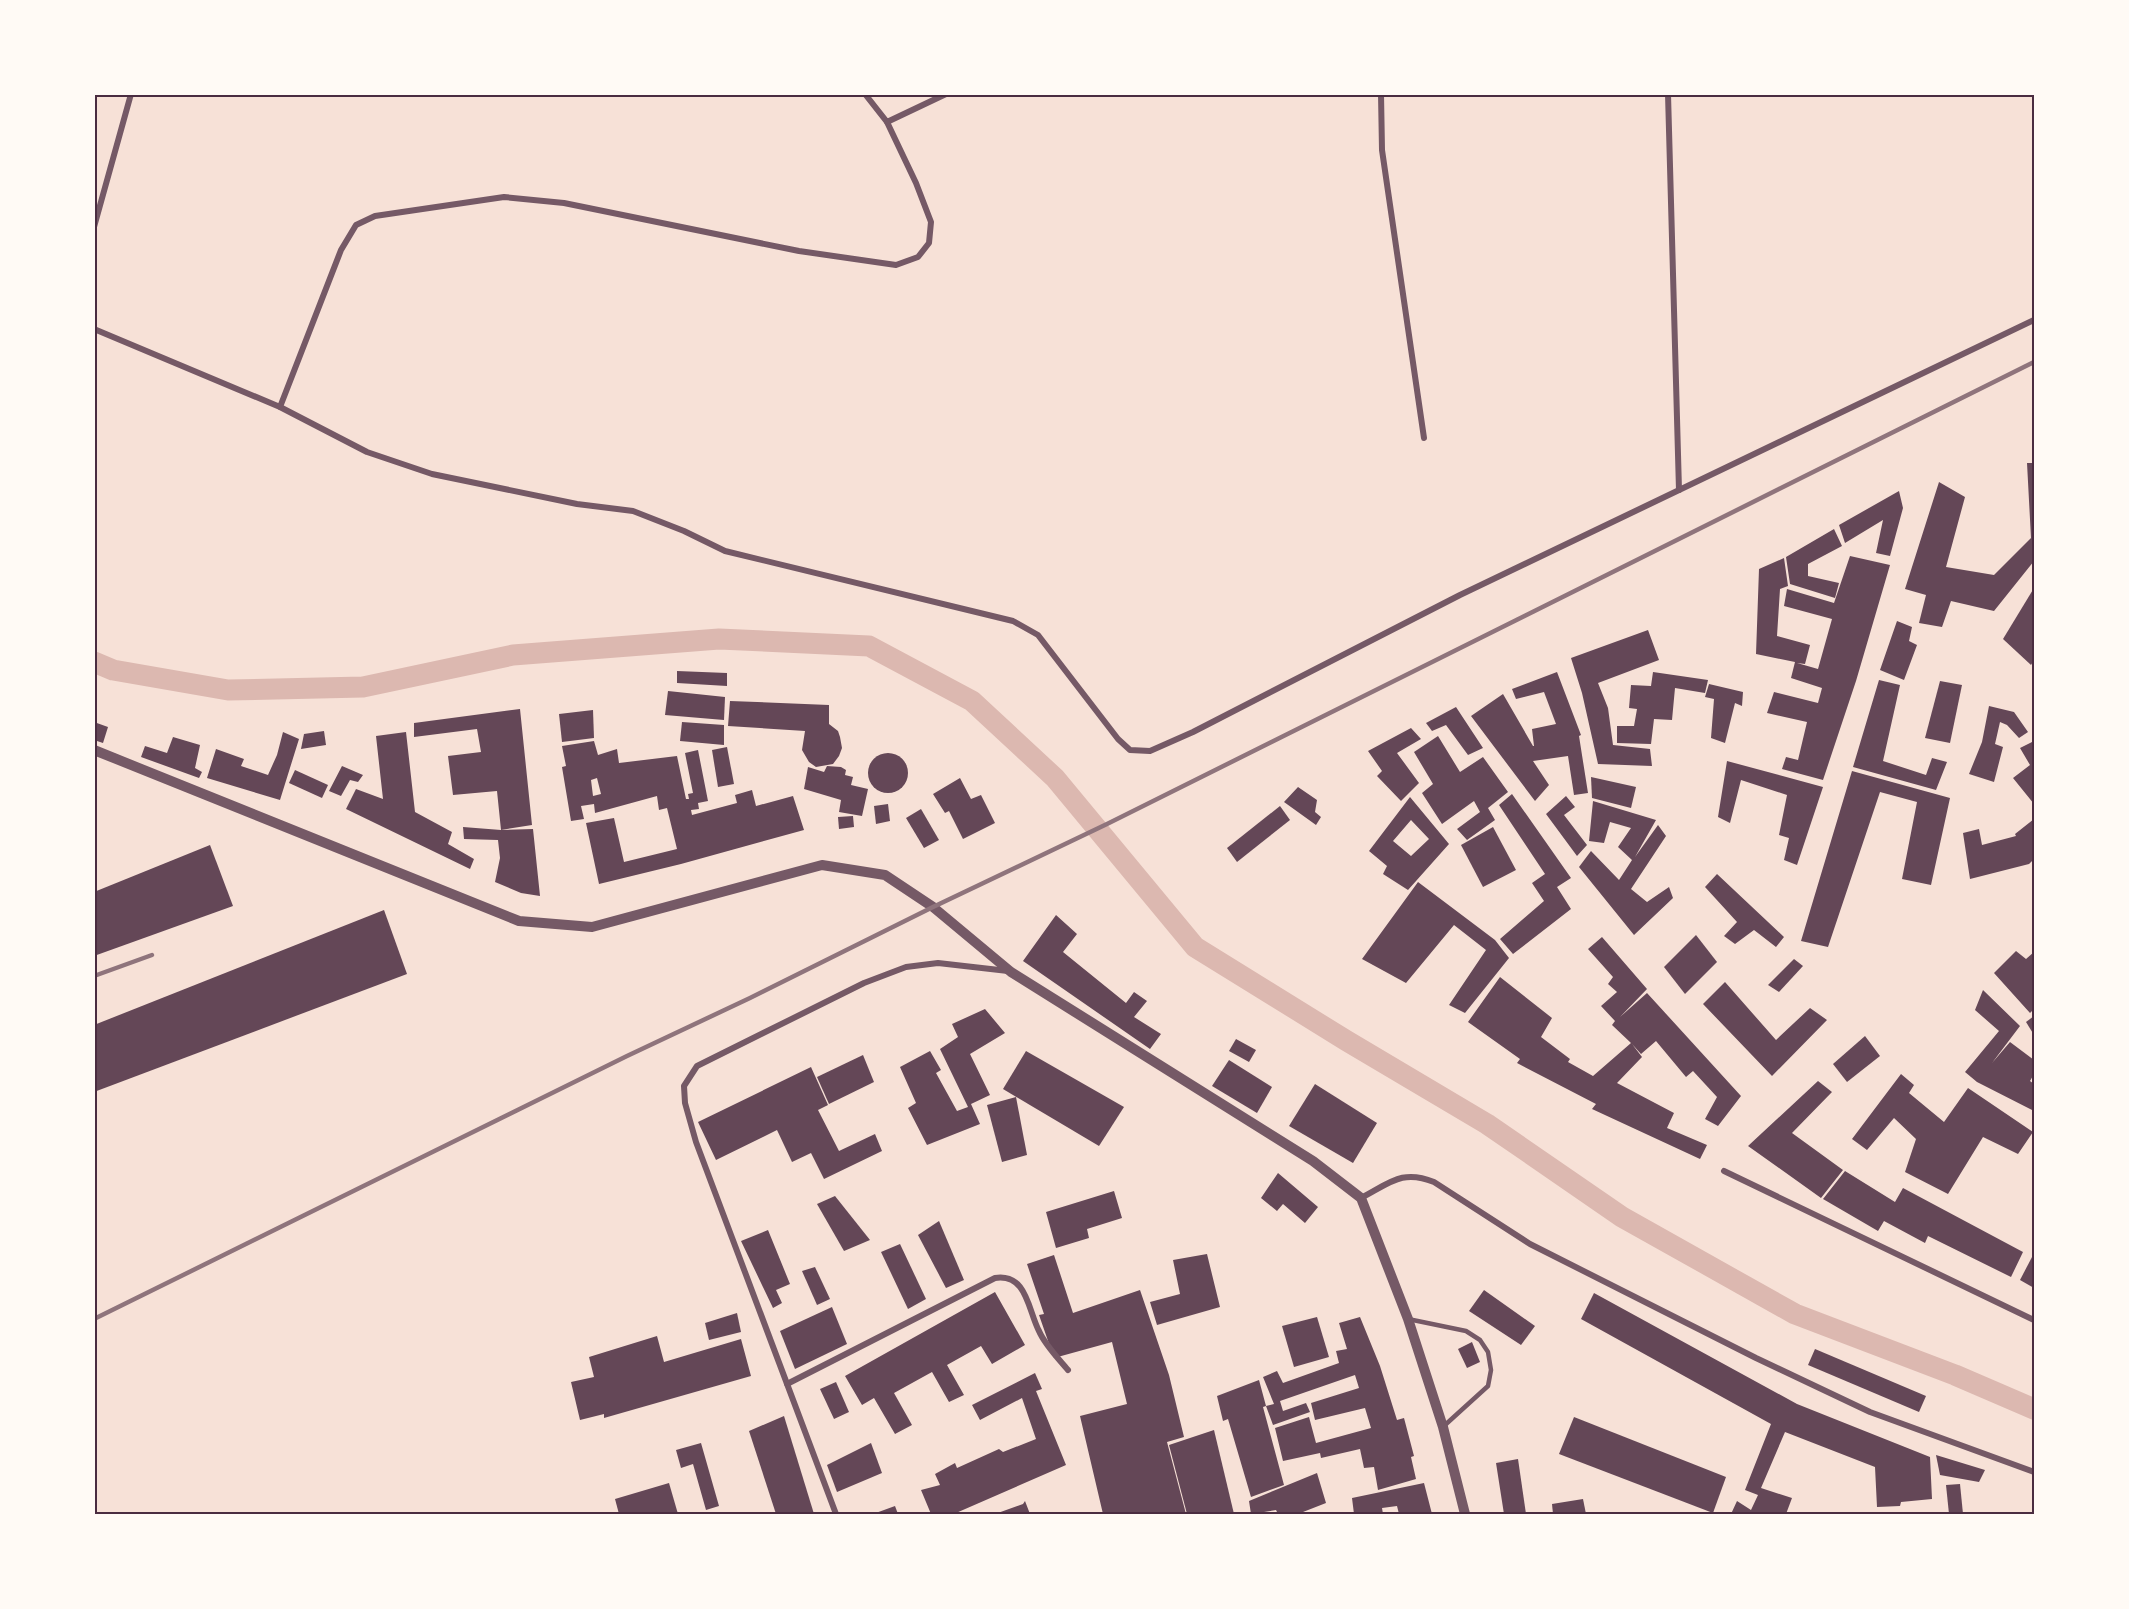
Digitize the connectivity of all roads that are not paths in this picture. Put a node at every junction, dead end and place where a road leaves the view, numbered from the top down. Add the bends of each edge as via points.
1 (131, 94) edge
2 (864, 94) edge
3 (946, 94) edge
4 (1381, 94) edge
5 (1668, 94) edge
6 (887, 122) junction
7 (94, 227) edge
8 (2034, 321) edge
9 (94, 329) edge
10 (280, 407) junction
11 (1424, 438) dead end
12 (1679, 490) junction
13 (94, 750) edge
14 (1011, 972) junction
15 (1724, 1171) dead end
16 (1361, 1198) junction
17 (1408, 1319) junction
18 (2034, 1320) edge
19 (1068, 1370) dead end
20 (787, 1384) junction
21 (1443, 1427) junction
22 (2034, 1472) edge
23 (837, 1515) edge
24 (1465, 1515) edge

1 - 7 street
2 - 6 street
3 - 6 street
4 - 11 street via 1382,150
5 - 12 street
6 - 10 street via 931,222 929,243 918,257 896,264 799,251 564,203 504,197 375,216 356,225 341,250
8 - 12 street
9 - 10 street
10 - 12 street via 367,452 432,474 577,504 633,511 725,551 1013,621 1038,635 1118,739 1130,750 1150,752 1460,595
13 - 14 street via 519,921 592,927 822,865 885,875 933,907
14 - 16 street via 1312,1161
14 - 20 street via 938,963 906,968 864,983 697,1066 684,1086 696,1143
15 - 18 street
16 - 17 street
16 - 22 street via 1404,1176 1434,1182 1530,1244 1756,1358 1870,1412
17 - 21 street
17 - 21 lane via 1466,1331 1480,1340 1488,1352 1488,1386
19 - 20 street via 1039,1333 1026,1296 1007,1276 995,1278
20 - 23 street
21 - 24 street

